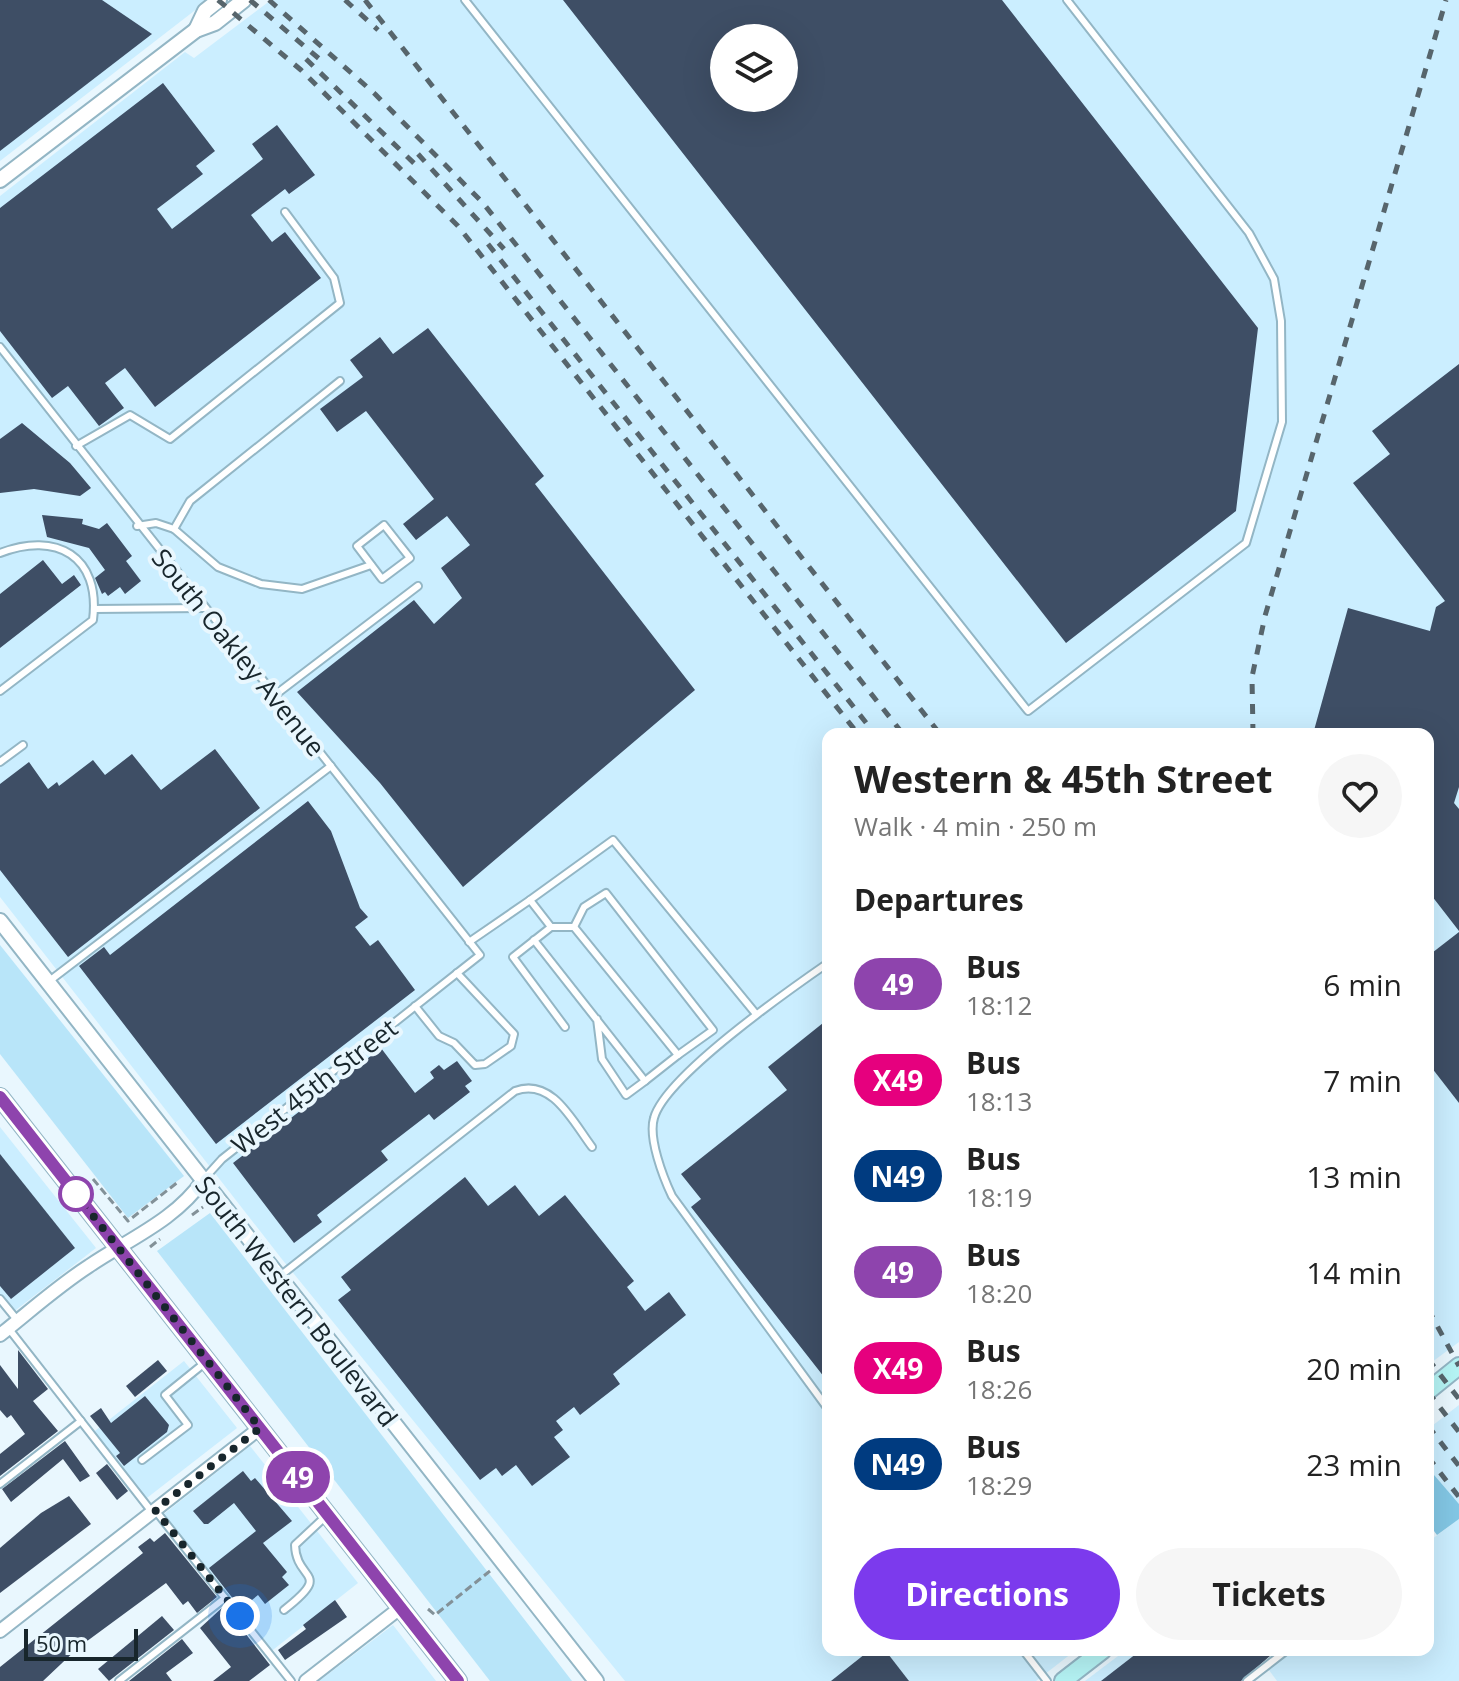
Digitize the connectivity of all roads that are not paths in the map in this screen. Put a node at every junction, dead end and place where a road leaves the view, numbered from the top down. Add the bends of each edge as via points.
1 (219, 0) edge
2 (244, 0) edge
3 (465, 0) edge
4 (1067, 0) edge
5 (196, 30) junction
6 (0, 180) edge
7 (285, 212) dead end
8 (0, 347) edge
9 (340, 381) dead end
10 (76, 446) junction
11 (137, 526) junction
12 (174, 529) junction
13 (0, 553) edge
14 (371, 565) junction
15 (418, 586) dead end
16 (204, 608) junction
17 (94, 609) junction
18 (0, 691) edge
19 (275, 695) junction
20 (23, 745) dead end
21 (0, 762) edge
22 (331, 766) junction
23 (530, 900) junction
24 (0, 921) edge
25 (551, 927) junction
26 (574, 927) junction
27 (534, 940) junction
28 (469, 942) junction
29 (480, 955) joint
30 (822, 967) edge
31 (457, 973) junction
32 (48, 982) junction
33 (415, 1006) junction
34 (756, 1014) junction
35 (597, 1019) junction
36 (565, 1027) dead end
37 (678, 1055) junction
38 (645, 1081) junction
39 (0, 1097) edge
40 (592, 1147) dead end
41 (203, 1180) junction
42 (120, 1250) junction
43 (279, 1277) junction
44 (0, 1299) edge
45 (9, 1328) edge
46 (207, 1361) junction
47 (1459, 1366) edge
48 (1459, 1380) edge
49 (1434, 1386) edge
50 (1434, 1399) edge
51 (822, 1401) edge
52 (81, 1421) junction
53 (260, 1428) junction
54 (142, 1460) dead end
55 (0, 1484) edge
56 (153, 1511) junction
57 (327, 1515) junction
58 (225, 1598) junction
59 (400, 1608) junction
60 (284, 1610) dead end
61 (0, 1631) edge
62 (1028, 1656) edge
63 (1095, 1656) edge
64 (1279, 1656) edge
65 (119, 1681) edge
66 (291, 1681) edge
67 (306, 1681) edge
68 (458, 1681) edge
69 (596, 1681) edge
70 (1047, 1681) edge
71 (1063, 1681) edge
72 (1247, 1681) edge

1 - 5 street via 205,11
2 - 5 street via 215,23
3 - 4 lane via 1028,711 1246,543 1282,422 1281,321 1274,279 1249,233
5 - 6 street
7 - 10 lane via 334,278 340,303 170,439 130,415
8 - 10 lane, South Oakley Avenue
9 - 12 lane via 190,501
10 - 11 lane, South Oakley Avenue
11 - 12 lane via 156,523
11 - 16 lane, South Oakley Avenue
12 - 14 lane via 218,567 261,584 302,589
13 - 17 lane via 25,543 63,550 86,568
14 - 14 lane via 357,546 384,525 410,558 382,579
15 - 19 lane
16 - 17 lane
16 - 19 lane, South Oakley Avenue
17 - 18 lane via 93,620
19 - 22 lane, South Oakley Avenue
20 - 21 lane
22 - 28 lane, South Oakley Avenue
22 - 32 lane
23 - 25 lane
23 - 28 lane
23 - 34 lane via 613,840
24 - 32 street, South Western Boulevard
25 - 26 lane
25 - 27 lane
26 - 37 lane
26 - 37 lane via 584,907 606,893 713,1030
27 - 35 lane
27 - 36 lane via 513,957
28 - 29 lane, South Oakley Avenue
29 - 31 lane, West 45th Street
30 - 34 lane
31 - 33 lane, West 45th Street
31 - 33 lane via 514,1034 511,1046 475,1065 439,1036
32 - 41 street, South Western Boulevard
33 - 41 lane, West 45th Street via 222,1159
34 - 51 lane via 664,1095 653,1121 660,1171 672,1196
35 - 38 lane
35 - 38 lane via 602,1059 626,1095
37 - 38 lane
39 - 42 main road
40 - 43 lane via 548,1093 534,1087 515,1091
41 - 42 street, West 45th Street via 195,1192
41 - 43 street, South Western Boulevard
42 - 45 street, West 45th Street via 89,1265
42 - 46 main road
43 - 69 street, South Western Boulevard
44 - 45 lane
45 - 52 lane
46 - 53 main road
46 - 54 lane via 165,1395 188,1425
47 - 49 main road
48 - 50 main road
52 - 55 lane
52 - 56 lane
53 - 56 street
53 - 57 main road
56 - 58 lane
56 - 61 street
57 - 59 main road
57 - 60 lane via 295,1545 309,1586
58 - 65 lane
58 - 66 lane
59 - 67 street
59 - 68 main road
62 - 70 lane
63 - 71 main road
64 - 72 lane

